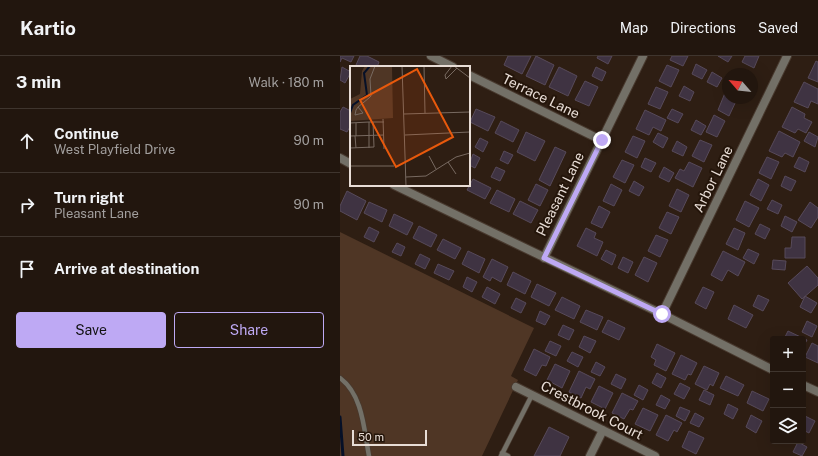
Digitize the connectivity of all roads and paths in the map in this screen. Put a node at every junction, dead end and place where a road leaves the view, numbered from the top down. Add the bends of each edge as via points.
1 (431, 56) edge
2 (643, 56) edge
3 (787, 56) edge
4 (451, 66) edge
5 (470, 75) edge
6 (602, 140) junction
7 (340, 158) edge
8 (350, 163) edge
9 (396, 186) edge
10 (544, 258) junction
11 (662, 314) junction
12 (770, 368) edge
13 (340, 378) edge
14 (806, 386) edge
15 (516, 387) dead end
16 (818, 392) edge
17 (532, 395) junction
18 (603, 430) junction
19 (502, 455) edge
20 (369, 456) edge
21 (508, 456) edge
22 (590, 456) edge
23 (655, 456) edge

1 - 4 street
2 - 6 street, Pleasant Lane
3 - 11 street, Arbor Lane
5 - 6 street, Terrace Lane
6 - 10 street, Pleasant Lane
7 - 8 street
9 - 10 street
10 - 11 street
11 - 12 street
13 - 20 lane via 352,389 358,404
14 - 16 street
15 - 17 street, Crestbrook Court
17 - 18 street, Crestbrook Court
17 - 19 lane
18 - 22 street
18 - 23 street, Crestbrook Court
19 - 21 lane

